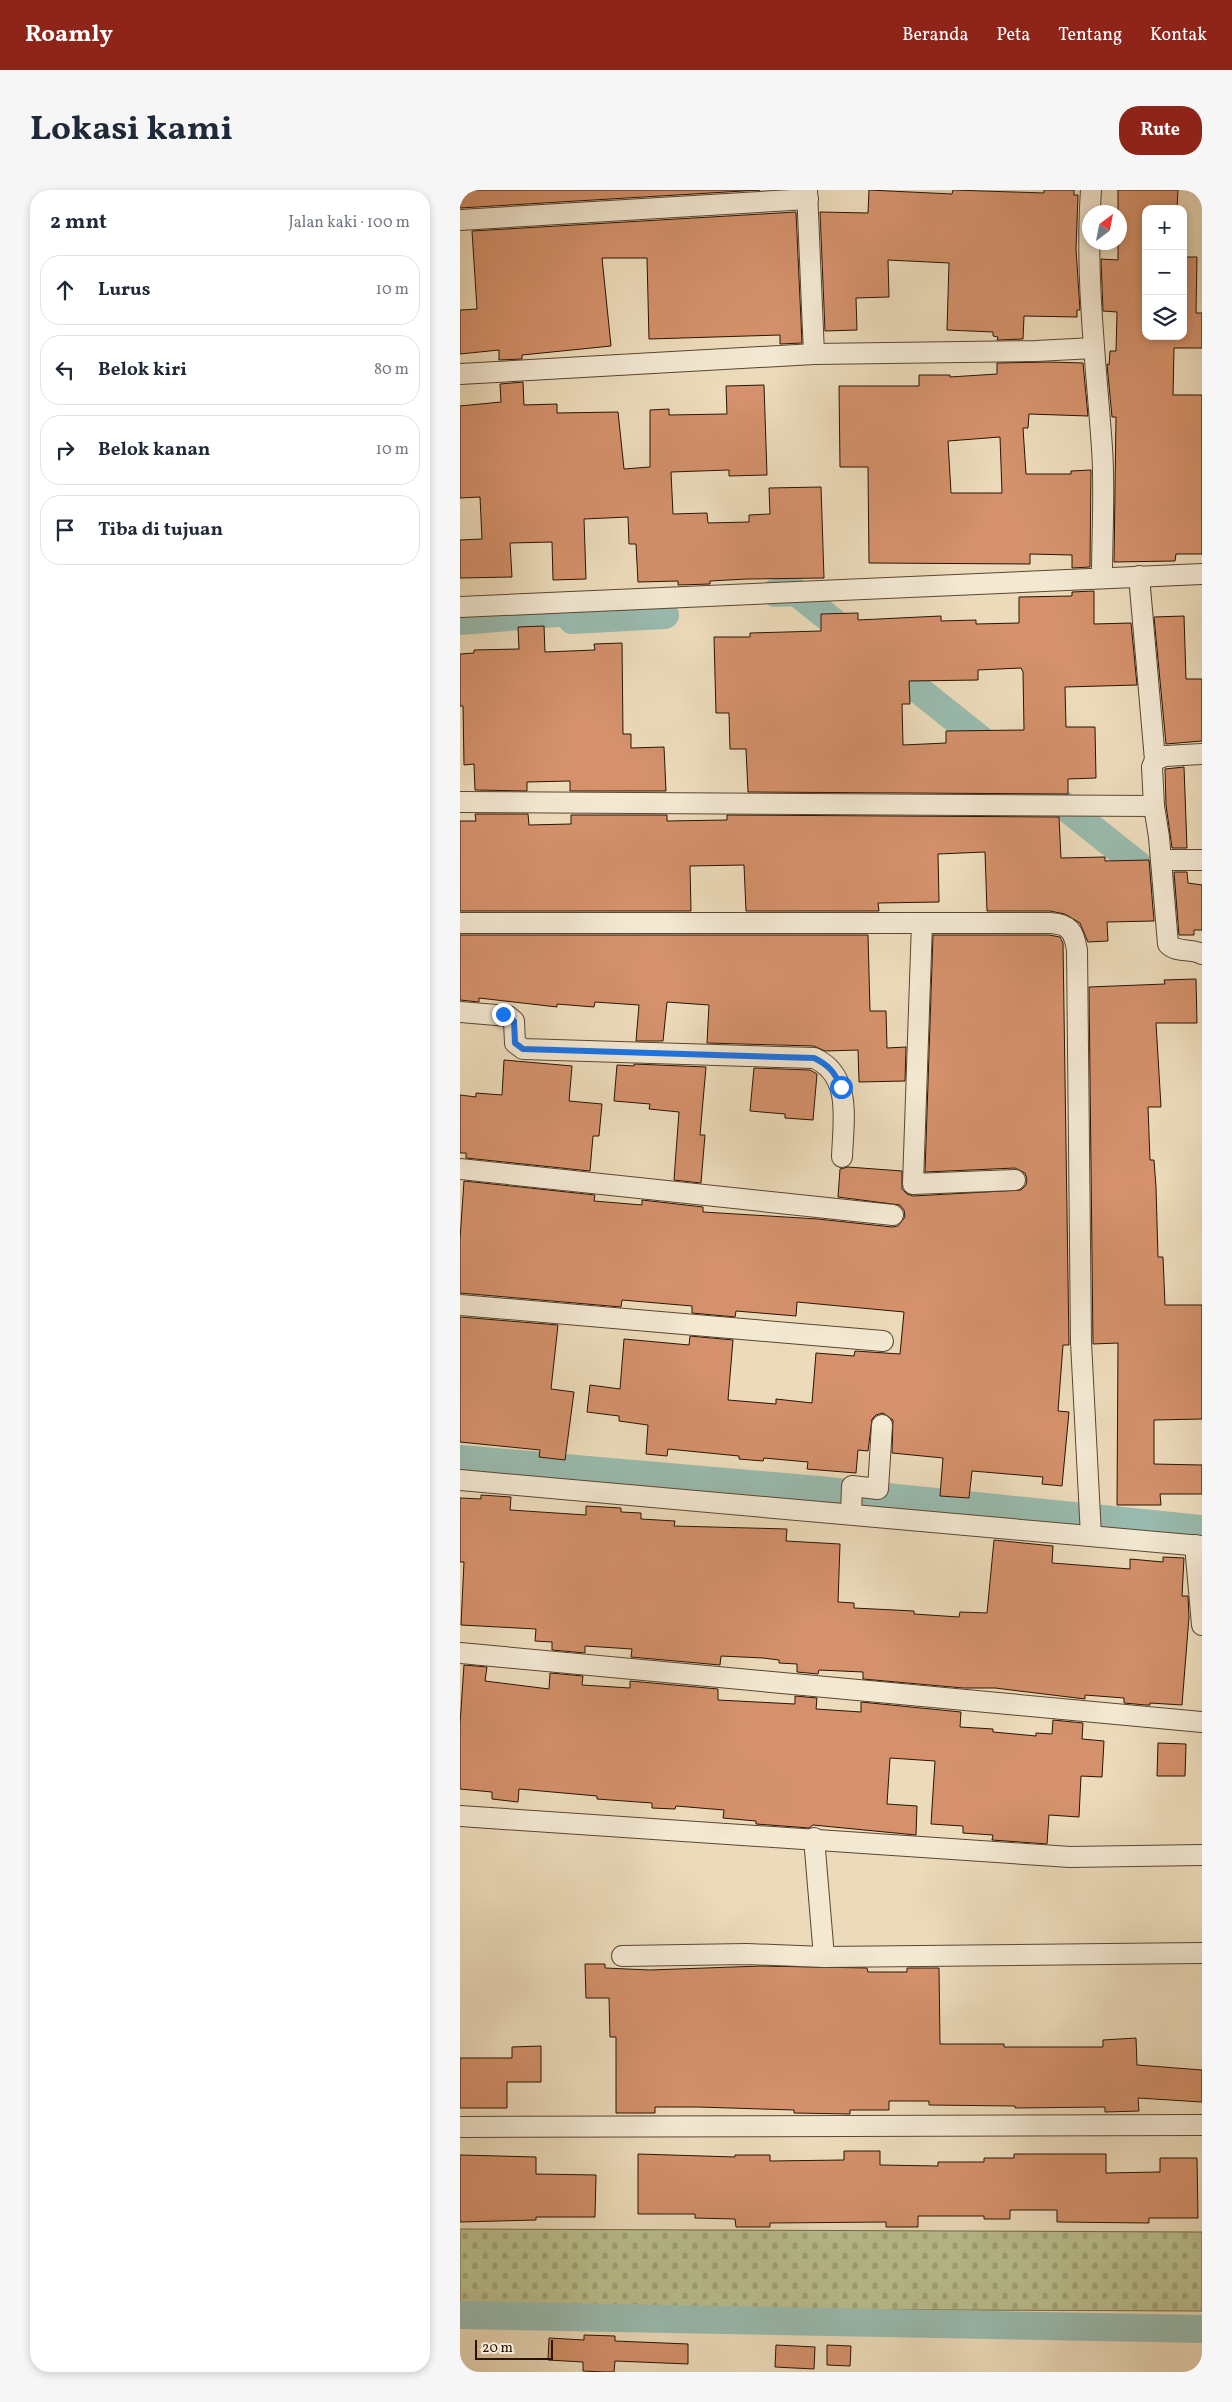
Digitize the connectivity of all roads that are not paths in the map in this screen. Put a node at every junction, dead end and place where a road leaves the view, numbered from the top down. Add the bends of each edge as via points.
1 (1091, 190) edge
2 (807, 195) edge
3 (460, 220) edge
4 (1094, 348) junction
5 (814, 354) junction
6 (460, 374) edge
7 (1202, 574) edge
8 (1139, 576) junction
9 (1102, 577) junction
10 (460, 607) edge
11 (1202, 754) edge
12 (1155, 760) junction
13 (460, 802) edge
14 (1154, 806) junction
15 (1161, 860) junction
16 (1202, 860) edge
17 (460, 923) edge
18 (922, 923) junction
19 (1202, 954) edge
20 (460, 1012) edge
21 (842, 1157) dead end
22 (460, 1169) edge
23 (1015, 1180) dead end
24 (893, 1215) dead end
25 (460, 1305) edge
26 (884, 1341) dead end
27 (882, 1425) dead end
28 (460, 1480) edge
29 (851, 1514) junction
30 (1090, 1531) junction
31 (1199, 1546) edge
32 (1202, 1625) edge
33 (460, 1653) edge
34 (1202, 1722) edge
35 (460, 1816) edge
36 (814, 1838) junction
37 (1202, 1855) edge
38 (1202, 1953) edge
39 (622, 1956) dead end
40 (824, 1957) junction
41 (1202, 2125) edge
42 (460, 2127) edge

1 - 4 street via 1088,232
2 - 3 street
2 - 5 street
4 - 5 street via 1036,352
4 - 9 street via 1102,450
5 - 6 street
7 - 8 street
8 - 9 street
8 - 12 street
9 - 10 street
11 - 12 street via 1165,756
12 - 14 street via 1152,767
13 - 14 street
14 - 15 street
15 - 16 street
15 - 19 street via 1168,944 1173,949
17 - 18 street
18 - 23 street via 913,1184
18 - 30 street via 1060,924 1067,926 1075,936 1078,950 1082,1342
20 - 21 street via 508,1016 514,1021 515,1043 523,1049 814,1058 836,1074 841,1087
22 - 24 street
25 - 26 street
27 - 29 street via 878,1489 852,1486
28 - 29 street
29 - 30 street
30 - 31 street
31 - 32 street
33 - 34 street
35 - 36 street
36 - 37 street via 1070,1857
36 - 40 street
38 - 40 street
39 - 40 street via 747,1954
41 - 42 street

